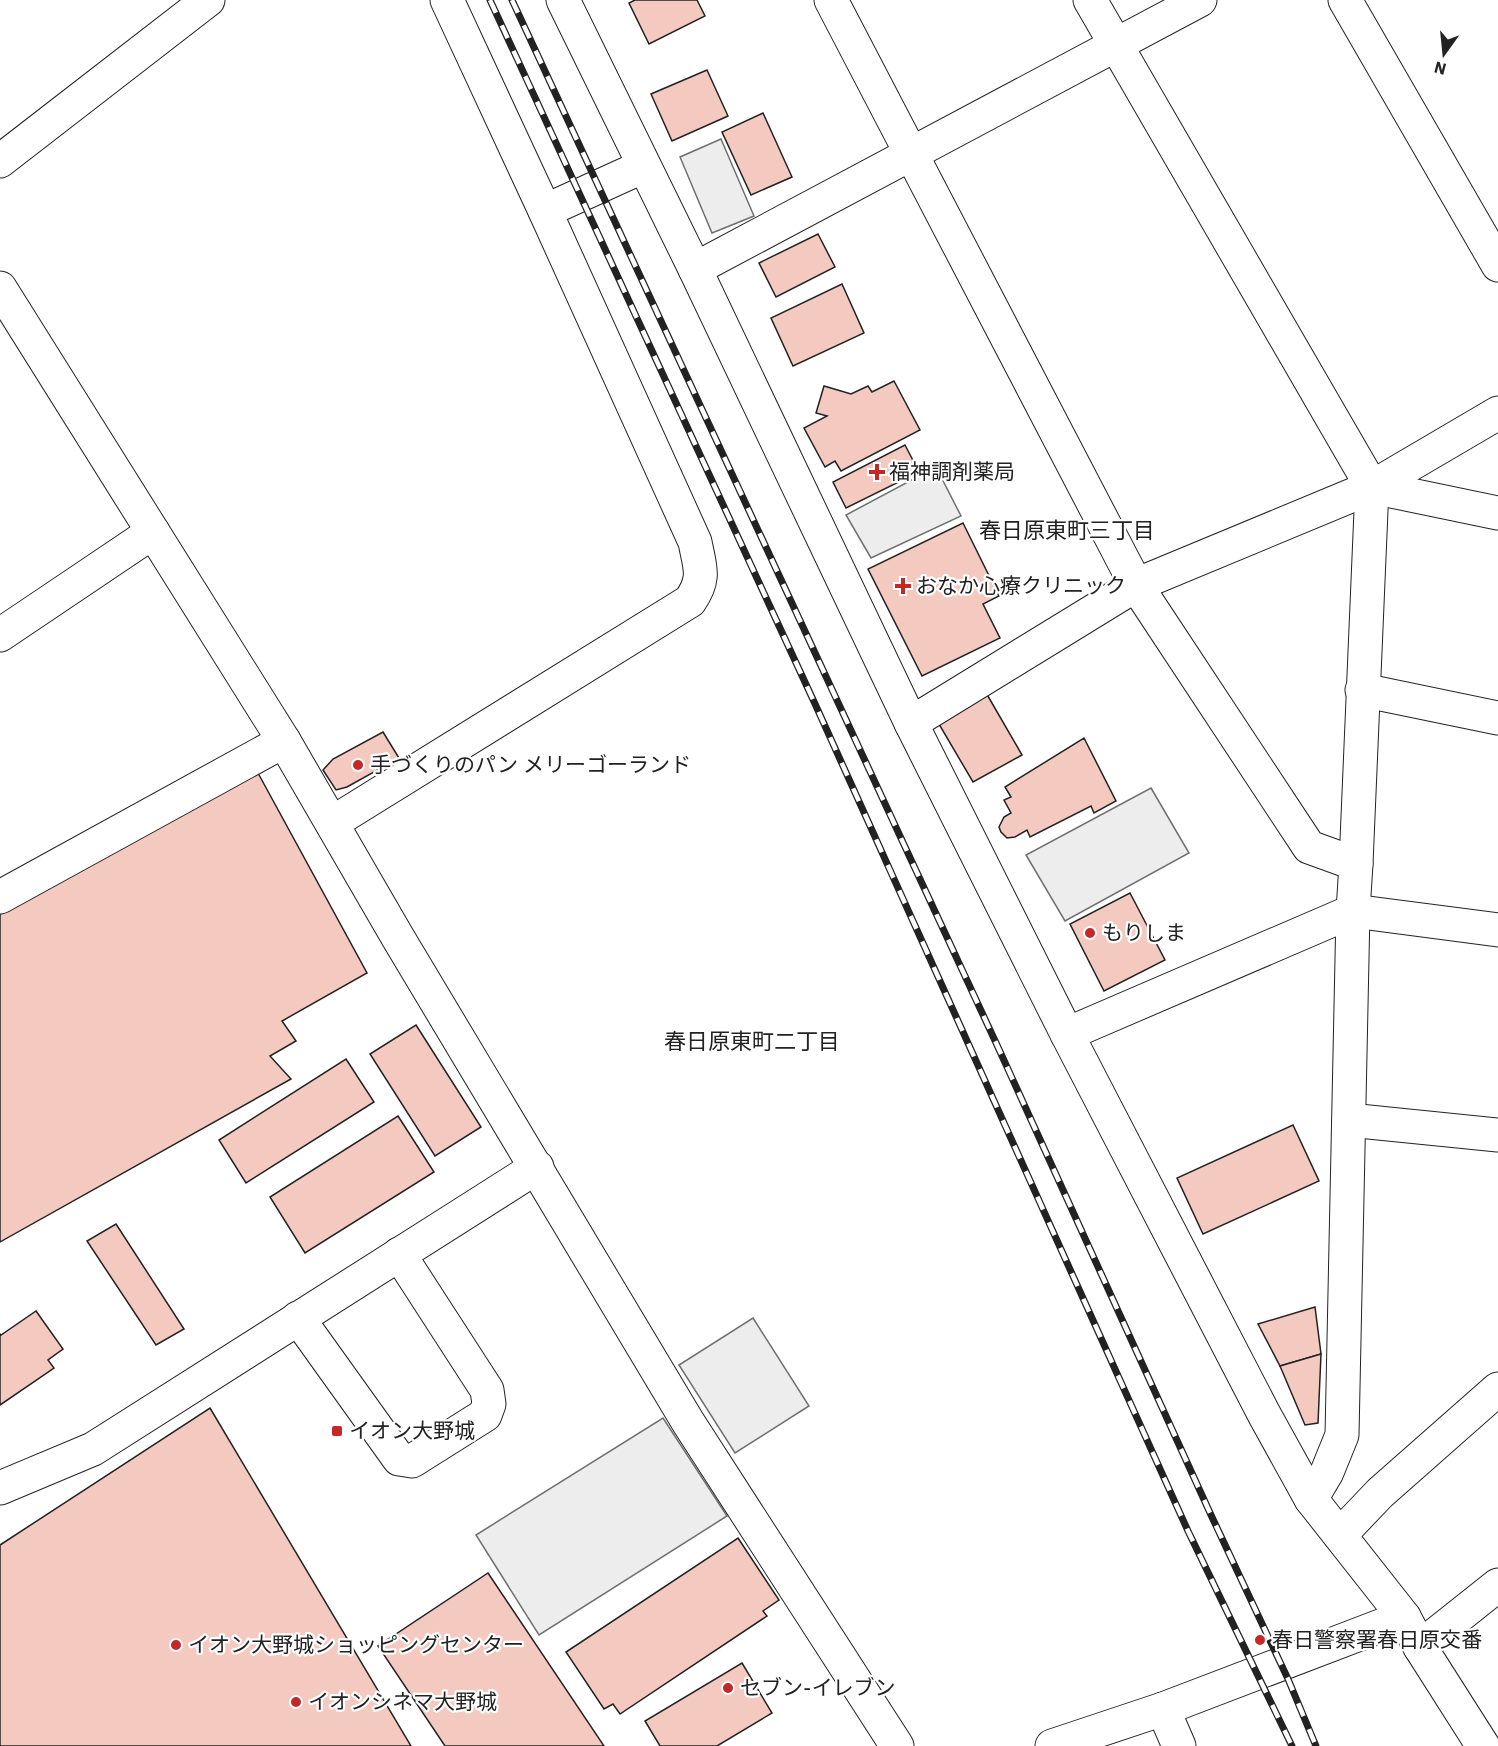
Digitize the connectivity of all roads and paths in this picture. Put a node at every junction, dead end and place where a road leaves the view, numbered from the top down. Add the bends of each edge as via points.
1 (208, 0) edge
2 (447, 0) edge
3 (563, 0) edge
4 (831, 0) edge
5 (1090, 0) edge
6 (1200, 0) edge
7 (1345, 0) edge
8 (1116, 45) junction
9 (912, 153) junction
10 (0, 161) edge
11 (644, 166) junction
12 (545, 211) junction
13 (1498, 265) edge
14 (695, 269) junction
15 (0, 288) edge
16 (1498, 413) edge
17 (1372, 487) junction
18 (1498, 513) edge
19 (153, 532) junction
20 (1136, 585) junction
21 (0, 635) edge
22 (1362, 690) junction
23 (1498, 718) edge
24 (911, 723) junction
25 (284, 741) junction
26 (332, 823) junction
27 (1356, 864) junction
28 (0, 897) edge
29 (1353, 911) junction
30 (1498, 930) edge
31 (1067, 1034) junction
32 (1349, 1120) junction
33 (1498, 1135) edge
34 (537, 1167) junction
35 (399, 1254) junction
36 (298, 1318) junction
37 (1498, 1389) edge
38 (0, 1488) edge
39 (1311, 1499) junction
40 (1340, 1535) junction
41 (1498, 1586) edge
42 (1404, 1617) junction
43 (1420, 1647) junction
44 (1163, 1709) junction
45 (897, 1746) edge
46 (1052, 1746) edge
47 (1179, 1746) edge
48 (1482, 1746) edge

1 - 10 street
2 - 12 street
3 - 11 street
4 - 9 street
5 - 8 street
6 - 8 street
7 - 13 street
8 - 9 street
8 - 17 street
9 - 14 street
9 - 20 street
11 - 12 street
11 - 14 street
12 - 26 street via 695,542 702,576 698,590 690,602
14 - 24 street
15 - 19 street
16 - 17 street
17 - 18 street
17 - 20 street
17 - 22 street
19 - 21 street
19 - 25 street
20 - 24 street
20 - 27 street via 1309,847
22 - 23 street
22 - 27 street
24 - 31 street
25 - 26 street
25 - 28 street
26 - 34 street
27 - 29 street
29 - 30 street
29 - 31 street
29 - 32 street
31 - 39 street
32 - 33 street
32 - 39 street via 1342,1435
34 - 35 street
34 - 45 street via 688,1422
35 - 36 street
35 - 36 street via 487,1390 489,1404 485,1414 412,1461 399,1460
36 - 38 street via 93,1449
37 - 40 street via 1380,1493
39 - 40 street
40 - 42 street
41 - 43 street
42 - 43 street
42 - 44 street
43 - 48 street
44 - 46 street
44 - 47 street

